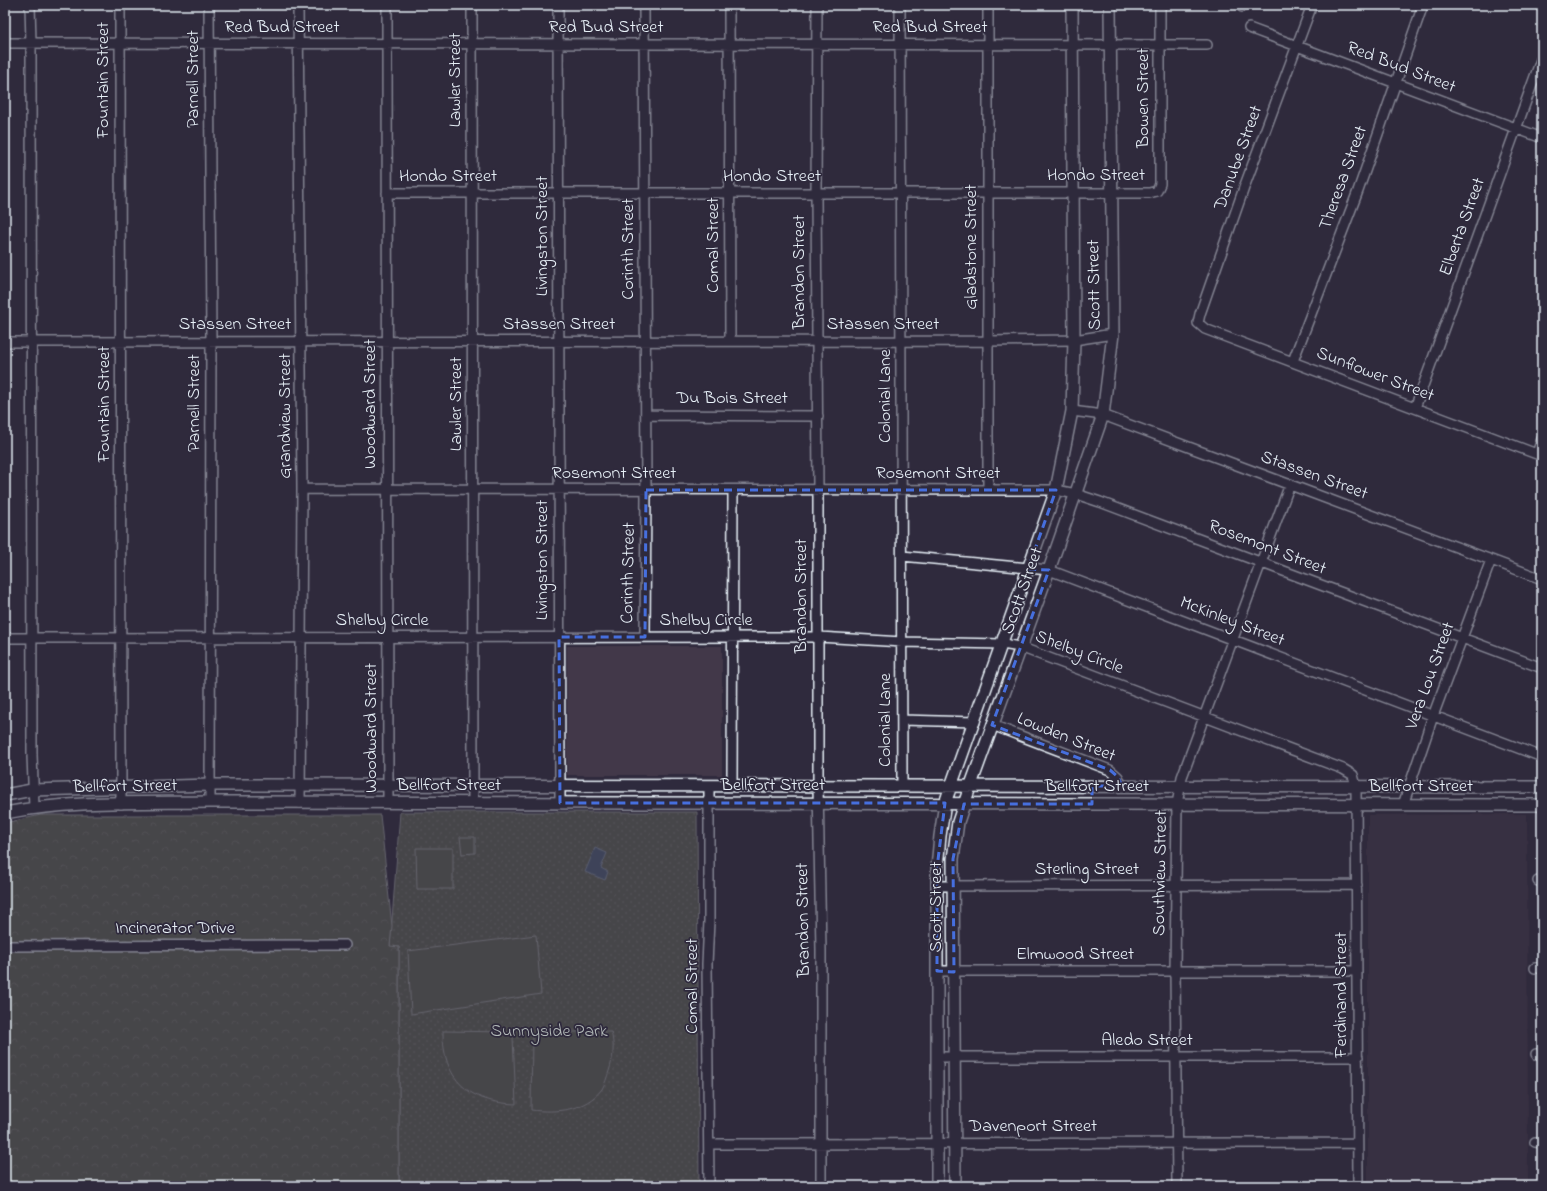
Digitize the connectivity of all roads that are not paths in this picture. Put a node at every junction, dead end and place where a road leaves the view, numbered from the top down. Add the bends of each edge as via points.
1 (30, 5) edge
2 (120, 5) edge
3 (209, 5) edge
4 (298, 5) edge
5 (387, 5) edge
6 (472, 5) edge
7 (558, 5) edge
8 (644, 5) edge
9 (728, 5) edge
10 (817, 5) edge
11 (900, 5) edge
12 (988, 5) edge
13 (1072, 5) edge
14 (1110, 5) edge
15 (1160, 5) edge
16 (1312, 5) edge
17 (1424, 5) edge
18 (1249, 28) dead end
19 (5, 43) edge
20 (31, 43) junction
21 (120, 44) junction
22 (210, 44) junction
23 (299, 44) junction
24 (387, 44) junction
25 (472, 44) junction
26 (558, 44) junction
27 (644, 44) junction
28 (728, 44) junction
29 (816, 44) junction
30 (900, 44) junction
31 (988, 44) junction
32 (1072, 44) junction
33 (1110, 44) junction
34 (1160, 44) junction
35 (1207, 45) dead end
36 (1297, 46) junction
37 (1542, 57) edge
38 (1395, 82) junction
39 (1516, 128) junction
40 (1542, 138) edge
41 (1157, 191) joint
42 (387, 192) junction
43 (559, 192) junction
44 (730, 192) junction
45 (472, 193) junction
46 (645, 193) junction
47 (816, 193) junction
48 (901, 193) junction
49 (988, 193) junction
50 (1073, 193) junction
51 (1111, 193) junction
52 (1198, 323) joint
53 (1113, 334) junction
54 (1074, 340) junction
55 (121, 341) junction
56 (211, 341) junction
57 (302, 341) junction
58 (387, 341) junction
59 (473, 341) junction
60 (559, 341) junction
61 (645, 341) junction
62 (730, 341) junction
63 (817, 341) junction
64 (902, 341) junction
65 (988, 341) junction
66 (5, 342) edge
67 (32, 342) junction
68 (1294, 361) junction
69 (1415, 408) junction
70 (1072, 411) junction
71 (646, 415) junction
72 (1103, 415) junction
73 (818, 416) junction
74 (1542, 439) edge
75 (1539, 455) edge
76 (1290, 484) junction
77 (302, 489) junction
78 (386, 489) junction
79 (818, 489) junction
80 (902, 489) junction
81 (474, 490) junction
82 (559, 490) junction
83 (646, 490) junction
84 (733, 490) junction
85 (988, 490) junction
86 (1056, 490) junction
87 (1076, 494) junction
88 (902, 556) junction
89 (1491, 560) junction
90 (1260, 562) junction
91 (1028, 568) junction
92 (1049, 570) junction
93 (1542, 579) edge
94 (120, 637) junction
95 (210, 637) junction
96 (300, 637) junction
97 (388, 637) junction
98 (474, 637) junction
99 (559, 637) junction
100 (645, 637) junction
101 (731, 637) junction
102 (818, 637) junction
103 (5, 638) edge
104 (32, 638) junction
105 (1463, 638) junction
106 (1232, 639) junction
107 (902, 642) junction
108 (1002, 644) junction
109 (1020, 647) junction
110 (1542, 668) edge
111 (1433, 716) junction
112 (1204, 717) junction
113 (902, 720) junction
114 (975, 722) junction
115 (992, 725) junction
116 (1542, 756) edge
117 (210, 785) junction
118 (300, 785) junction
119 (387, 785) junction
120 (473, 785) junction
121 (732, 785) junction
122 (560, 786) junction
123 (709, 786) junction
124 (818, 786) junction
125 (902, 786) junction
126 (951, 786) junction
127 (970, 786) junction
128 (1092, 786) junction
129 (1122, 786) junction
130 (1356, 786) junction
131 (121, 787) junction
132 (1179, 787) junction
133 (1268, 787) junction
134 (1409, 787) junction
135 (1542, 787) edge
136 (1504, 788) junction
137 (32, 790) junction
138 (5, 795) edge
139 (210, 802) junction
140 (388, 802) junction
141 (300, 803) junction
142 (473, 803) junction
143 (560, 803) junction
144 (819, 803) junction
145 (946, 803) junction
146 (121, 804) junction
147 (709, 804) junction
148 (964, 804) junction
149 (1092, 804) junction
150 (1177, 804) junction
151 (1268, 804) junction
152 (1356, 804) junction
153 (1403, 805) junction
154 (1504, 805) junction
155 (1542, 805) edge
156 (34, 807) junction
157 (5, 813) edge
158 (1176, 885) junction
159 (937, 886) junction
160 (954, 886) junction
161 (1357, 886) junction
162 (345, 945) dead end
163 (5, 946) edge
164 (937, 971) junction
165 (1175, 971) junction
166 (1357, 971) junction
167 (954, 972) junction
168 (937, 1057) junction
169 (954, 1057) junction
170 (1176, 1057) junction
171 (1358, 1057) junction
172 (1177, 1143) junction
173 (1358, 1143) junction
174 (708, 1144) junction
175 (821, 1144) junction
176 (937, 1144) junction
177 (955, 1144) junction
178 (709, 1186) edge
179 (821, 1186) edge
180 (937, 1186) edge
181 (955, 1186) edge
182 (1177, 1186) edge
183 (1358, 1186) edge

1 - 20 street
2 - 21 street, Fountain Street
3 - 22 street, Parnell Street
4 - 23 street, Grandview Street
5 - 24 street, Woodward Street
6 - 25 street, Lawler Street
7 - 26 street, Livingston Street
8 - 27 street, Corinth Street
9 - 28 street, Comal Street
10 - 29 street, Brandon Street
11 - 30 street, Colonial Lane
12 - 31 street, Gladstone Street
13 - 32 main road, Scott Street
14 - 33 main road, Scott Street
15 - 34 street, Bowen Street
16 - 36 street, Danube Street
17 - 38 street, Theresa Street
18 - 36 street, Red Bud Street
19 - 20 street, Red Bud Street
20 - 21 street, Red Bud Street
20 - 67 street
21 - 22 street, Red Bud Street
21 - 55 street, Fountain Street
22 - 23 street, Red Bud Street
22 - 56 street, Parnell Street
23 - 24 street, Red Bud Street
23 - 57 street, Grandview Street
24 - 25 street, Red Bud Street
24 - 42 street, Woodward Street
25 - 26 street, Red Bud Street
25 - 45 street, Lawler Street
26 - 27 street, Red Bud Street
26 - 43 street, Livingston Street
27 - 28 street, Red Bud Street
27 - 46 street, Corinth Street
28 - 29 street, Red Bud Street
28 - 44 street, Comal Street
29 - 30 street, Red Bud Street
29 - 47 street, Brandon Street
30 - 31 street, Red Bud Street
30 - 48 street, Colonial Lane
31 - 32 street, Red Bud Street
31 - 49 street, Gladstone Street
32 - 33 street, Red Bud Street
32 - 50 main road, Scott Street
33 - 34 street, Red Bud Street
33 - 51 main road, Scott Street
34 - 35 street, Red Bud Street
34 - 41 street, Bowen Street via 1160,184
36 - 38 street, Red Bud Street
36 - 52 street, Danube Street via 1245,185
37 - 39 street, Elberta Street
38 - 39 street, Red Bud Street
38 - 68 street, Theresa Street via 1358,191
39 - 40 street, Red Bud Street
39 - 69 street, Elberta Street
41 - 51 street, Hondo Street
42 - 45 street, Hondo Street
42 - 58 street, Woodward Street
43 - 45 street, Hondo Street
43 - 46 street, Hondo Street
43 - 60 street, Livingston Street
44 - 46 street, Hondo Street
44 - 47 street, Hondo Street
44 - 62 street, Comal Street
45 - 59 street, Lawler Street
46 - 61 street, Corinth Street
47 - 48 street, Hondo Street
47 - 63 street, Brandon Street
48 - 49 street, Hondo Street
48 - 64 street, Colonial Lane
49 - 50 street, Hondo Street
49 - 65 street, Gladstone Street
50 - 51 street, Hondo Street
50 - 54 main road, Scott Street
51 - 53 main road, Scott Street
52 - 68 street, Sunflower Street via 1205,329
53 - 54 street, Stassen Street
53 - 72 main road, Scott Street
54 - 65 street, Stassen Street
54 - 70 main road, Scott Street
55 - 56 street, Stassen Street
55 - 67 street, Stassen Street
55 - 94 street, Fountain Street
56 - 57 street, Stassen Street
56 - 95 street, Parnell Street
57 - 58 street, Stassen Street
57 - 77 street, Grandview Street
58 - 59 street, Stassen Street
58 - 78 street, Woodward Street
59 - 60 street, Stassen Street
59 - 81 street, Lawler Street
60 - 61 street, Stassen Street
60 - 82 street, Livingston Street
61 - 62 street, Stassen Street
61 - 71 street, Corinth Street
62 - 63 street, Stassen Street
63 - 64 street, Stassen Street
63 - 73 street, Brandon Street
64 - 65 street, Stassen Street
64 - 80 street, Colonial Lane
65 - 85 street, Gladstone Street
66 - 67 street, Stassen Street
67 - 104 street
68 - 69 street, Sunflower Street
69 - 75 street, Sunflower Street
70 - 72 street, Stassen Street
70 - 86 main road, Scott Street
71 - 73 street, Du Bois Street
71 - 83 street, Corinth Street
72 - 76 street, Stassen Street
72 - 87 main road, Scott Street
73 - 79 street, Brandon Street
74 - 75 street
76 - 89 street, Stassen Street
76 - 90 street, Southview Street
77 - 78 street, Rosemont Street
77 - 96 street, Grandview Street
78 - 81 street, Rosemont Street
78 - 97 street, Woodward Street
79 - 80 street, Rosemont Street
79 - 84 street, Rosemont Street
79 - 102 street, Brandon Street
80 - 85 street, Rosemont Street
80 - 88 street, Colonial Lane
81 - 82 street, Rosemont Street
81 - 98 street, Lawler Street
82 - 83 street, Rosemont Street
82 - 99 street, Livingston Street
83 - 84 street, Rosemont Street
83 - 100 street, Corinth Street
84 - 101 street
85 - 86 street, Rosemont Street
86 - 87 street, Rosemont Street
86 - 91 main road, Scott Street
87 - 90 street, Rosemont Street
87 - 92 main road, Scott Street
88 - 91 street, McKinley Street
88 - 107 street, Colonial Lane
89 - 93 street, Stassen Street
89 - 105 street, Vera Lou Street
90 - 105 street, Rosemont Street
90 - 106 street, Southview Street
91 - 92 street, McKinley Street
91 - 108 main road, Scott Street
92 - 106 street, McKinley Street
92 - 109 main road, Scott Street
94 - 95 street, Shelby Circle
94 - 104 street, Shelby Circle
94 - 131 street, Fountain Street
95 - 96 street, Shelby Circle
95 - 117 street, Parnell Street
96 - 97 street, Shelby Circle
96 - 118 street, Grandview Street
97 - 98 street, Shelby Circle
97 - 119 street, Woodward Street
98 - 99 street, Shelby Circle
98 - 120 street, Lawler Street
99 - 100 street, Shelby Circle
99 - 122 street, Livingston Street
100 - 101 street, Shelby Circle
101 - 102 street, Shelby Circle
101 - 121 street
102 - 107 street, Shelby Circle
102 - 124 street, Brandon Street
103 - 104 street, Shelby Circle
104 - 137 street
105 - 110 street, Rosemont Street
105 - 111 street, Vera Lou Street
106 - 111 street, McKinley Street
106 - 112 street, Southview Street
107 - 108 street, Shelby Circle
107 - 113 street, Colonial Lane
108 - 109 street, Shelby Circle
108 - 114 main road, Scott Street
109 - 112 street, Shelby Circle
109 - 115 main road, Scott Street
111 - 116 street, McKinley Street
111 - 134 street, Vera Lou Street
112 - 130 street, Shelby Circle via 1349,772 1353,775
112 - 132 street, Southview Street
113 - 114 street
113 - 125 street, Colonial Lane
114 - 126 main road, Scott Street
115 - 127 main road, Scott Street
115 - 129 street, Lowden Street via 1110,770 1118,776
117 - 118 main road, Bellfort Street
117 - 131 main road, Bellfort Street
117 - 139 street, Parnell Street
118 - 119 main road, Bellfort Street
118 - 141 street, Grandview Street
119 - 120 main road, Bellfort Street
119 - 140 street, Woodward Street
120 - 122 main road, Bellfort Street
120 - 142 street, Lawler Street
121 - 123 main road, Bellfort Street
121 - 124 main road, Bellfort Street
122 - 123 main road, Bellfort Street
122 - 143 street, Livingston Street
123 - 147 street, Comal Street
124 - 125 main road, Bellfort Street
124 - 144 street, Brandon Street
125 - 126 main road, Bellfort Street
126 - 127 main road, Bellfort Street
126 - 145 main road, Scott Street
127 - 128 main road, Bellfort Street
127 - 148 main road, Scott Street
128 - 129 main road, Bellfort Street
128 - 149 main road
129 - 132 main road, Bellfort Street
130 - 133 main road, Bellfort Street
130 - 134 main road, Bellfort Street
130 - 152 street
131 - 137 main road, Bellfort Street
131 - 146 street, Fountain Street
132 - 133 main road, Bellfort Street
132 - 150 street, Southview Street
133 - 151 main road
134 - 136 main road, Bellfort Street
134 - 153 street, Vera Lou Street
135 - 136 main road, Bellfort Street
136 - 154 main road
137 - 138 main road, Bellfort Street
137 - 156 street
139 - 141 main road, Bellfort Street
139 - 146 main road, Bellfort Street
140 - 141 main road, Bellfort Street
140 - 142 main road, Bellfort Street
142 - 143 main road, Bellfort Street
143 - 147 main road, Bellfort Street
144 - 145 main road, Bellfort Street
144 - 147 main road, Bellfort Street
144 - 175 street, Brandon Street
145 - 148 main road, Bellfort Street
145 - 159 main road, Scott Street via 938,849
146 - 156 main road, Bellfort Street
147 - 174 street, Comal Street
148 - 149 main road, Bellfort Street
148 - 160 main road, Scott Street via 955,840
149 - 150 main road, Bellfort Street
150 - 151 main road, Bellfort Street
150 - 158 street, Southview Street
151 - 152 main road, Bellfort Street
152 - 153 main road, Bellfort Street
152 - 161 street, Ferdinand Street
153 - 154 main road, Bellfort Street
154 - 155 main road, Bellfort Street
156 - 157 main road, Bellfort Street
158 - 160 street, Sterling Street
158 - 161 street, Sterling Street
158 - 165 street, Southview Street
159 - 160 street, Sterling Street
159 - 164 main road, Scott Street
160 - 167 main road, Scott Street
161 - 166 street, Ferdinand Street
162 - 163 street, Incinerator Drive
164 - 167 street, Elmwood Street
164 - 168 main road, Scott Street
165 - 166 street, Elmwood Street
165 - 167 street, Elmwood Street
165 - 170 street, Southview Street
166 - 171 street, Ferdinand Street
167 - 169 main road, Scott Street
168 - 169 street, Aledo Street
168 - 176 main road, Scott Street
169 - 170 street, Aledo Street
169 - 177 main road, Scott Street
170 - 171 street, Aledo Street
170 - 172 street, Southview Street
171 - 173 street, Ferdinand Street
172 - 173 street, Davenport Street
172 - 177 street, Davenport Street
172 - 182 street, Southview Street
173 - 183 street, Ferdinand Street
174 - 175 street, Davenport Street
174 - 178 street, Comal Street
175 - 176 street, Davenport Street
175 - 179 street, Brandon Street
176 - 177 street, Davenport Street
176 - 180 main road, Scott Street
177 - 181 main road, Scott Street

